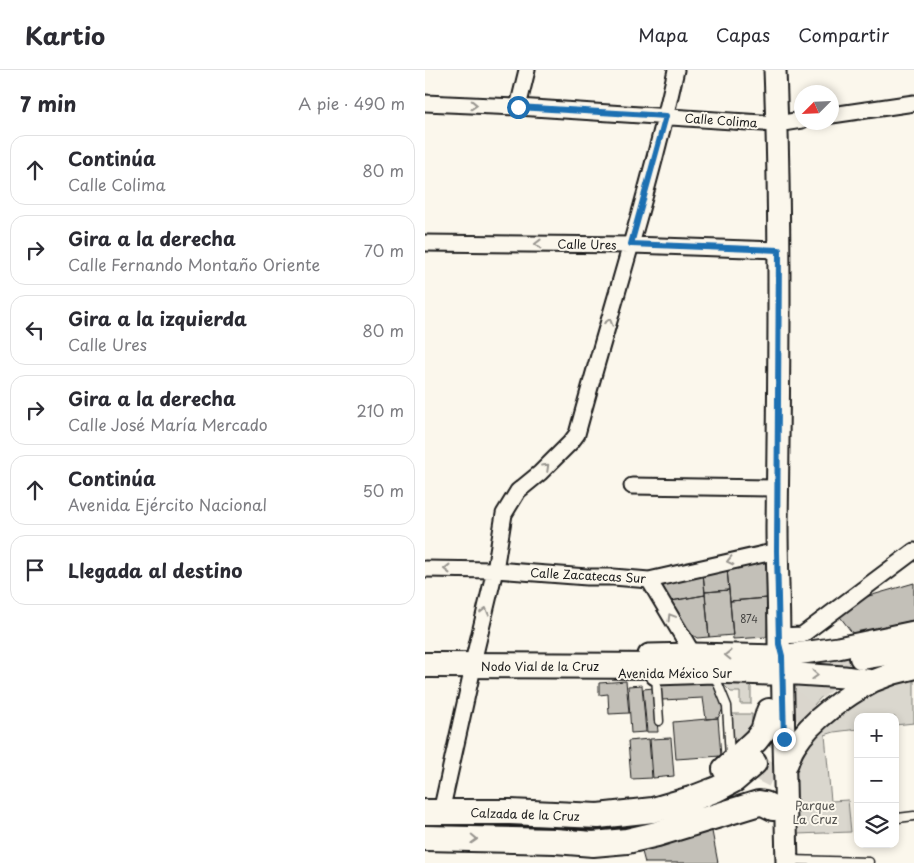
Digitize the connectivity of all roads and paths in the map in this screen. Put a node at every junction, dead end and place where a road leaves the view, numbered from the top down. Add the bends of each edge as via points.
1 (527, 70) edge
2 (676, 70) edge
3 (775, 70) edge
4 (425, 103) edge
5 (914, 103) edge
6 (518, 107) junction
7 (839, 114) edge
8 (666, 116) junction
9 (794, 121) edge
10 (777, 124) junction
11 (425, 243) edge
12 (631, 244) junction
13 (779, 250) junction
14 (633, 486) dead end
15 (778, 488) junction
16 (777, 551) junction
17 (911, 557) edge
18 (425, 569) edge
19 (495, 570) junction
20 (649, 580) junction
21 (914, 632) edge
22 (914, 647) edge
23 (776, 656) junction
24 (914, 656) edge
25 (430, 665) edge
26 (473, 665) junction
27 (675, 665) junction
28 (867, 667) junction
29 (914, 668) edge
30 (713, 672) junction
31 (769, 711) junction
32 (659, 721) dead end
33 (730, 766) junction
34 (785, 769) junction
35 (773, 808) junction
36 (433, 812) edge
37 (510, 812) junction
38 (914, 816) edge
39 (899, 818) edge
40 (425, 838) edge
41 (555, 841) junction
42 (783, 862) edge
43 (869, 862) dead end

1 - 6 street
2 - 8 street
3 - 10 main road
4 -> 6 street, Calle Colima
5 - 7 street
6 - 8 street, Calle Colima
8 - 10 street, Calle Colima
8 - 12 street
9 - 10 street, Calle Colima
10 - 13 main road
12 -> 11 street, Calle Ures
12 - 13 street, Calle Ures
19 -> 12 street via 504,514 518,491 577,434
13 - 15 main road
14 - 15 street
15 - 16 main road
16 -> 20 street, Calle Zacatecas Sur
16 - 23 main road
17 - 23 street
19 -> 18 street, Calle Zacatecas Sur
19 - 20 street, Calle Zacatecas Sur
26 -> 19 street
27 -> 20 street
21 - 23 main road, Avenida México Sur via 838,648
22 - 28 main road
23 -> 27 main road, Avenida México Sur
23 -> 28 main road, Avenida México Sur via 844,677
23 - 30 main road, Avenida México Sur
23 - 31 main road
23 - 34 main road via 783,701
24 - 28 main road
25 - 26 main road, Avenida México Sur
25 - 27 main road, Nodo Vial de la Cruz
26 - 27 main road, Avenida México Sur
26 - 27 main road, Avenida México Sur
26 - 36 street
27 - 30 main road, Avenida México Sur
27 - 32 lane
28 - 29 main road, Avenida México Sur via 894,673
28 - 34 main road via 859,688 817,719 796,744
30 - 33 lane via 727,706
31 - 33 main road via 756,740
31 - 35 main road
33 - 37 main road via 692,786 653,797
34 - 42 main road
35 - 41 main road via 759,803 627,841 593,844
35 - 42 main road
36 - 37 main road, Calzada de la Cruz
37 - 41 main road, Calzada de la Cruz via 599,816 653,810 717,790 756,772 737,796 653,829
38 - 39 lane
40 -> 41 main road
42 - 43 lane

